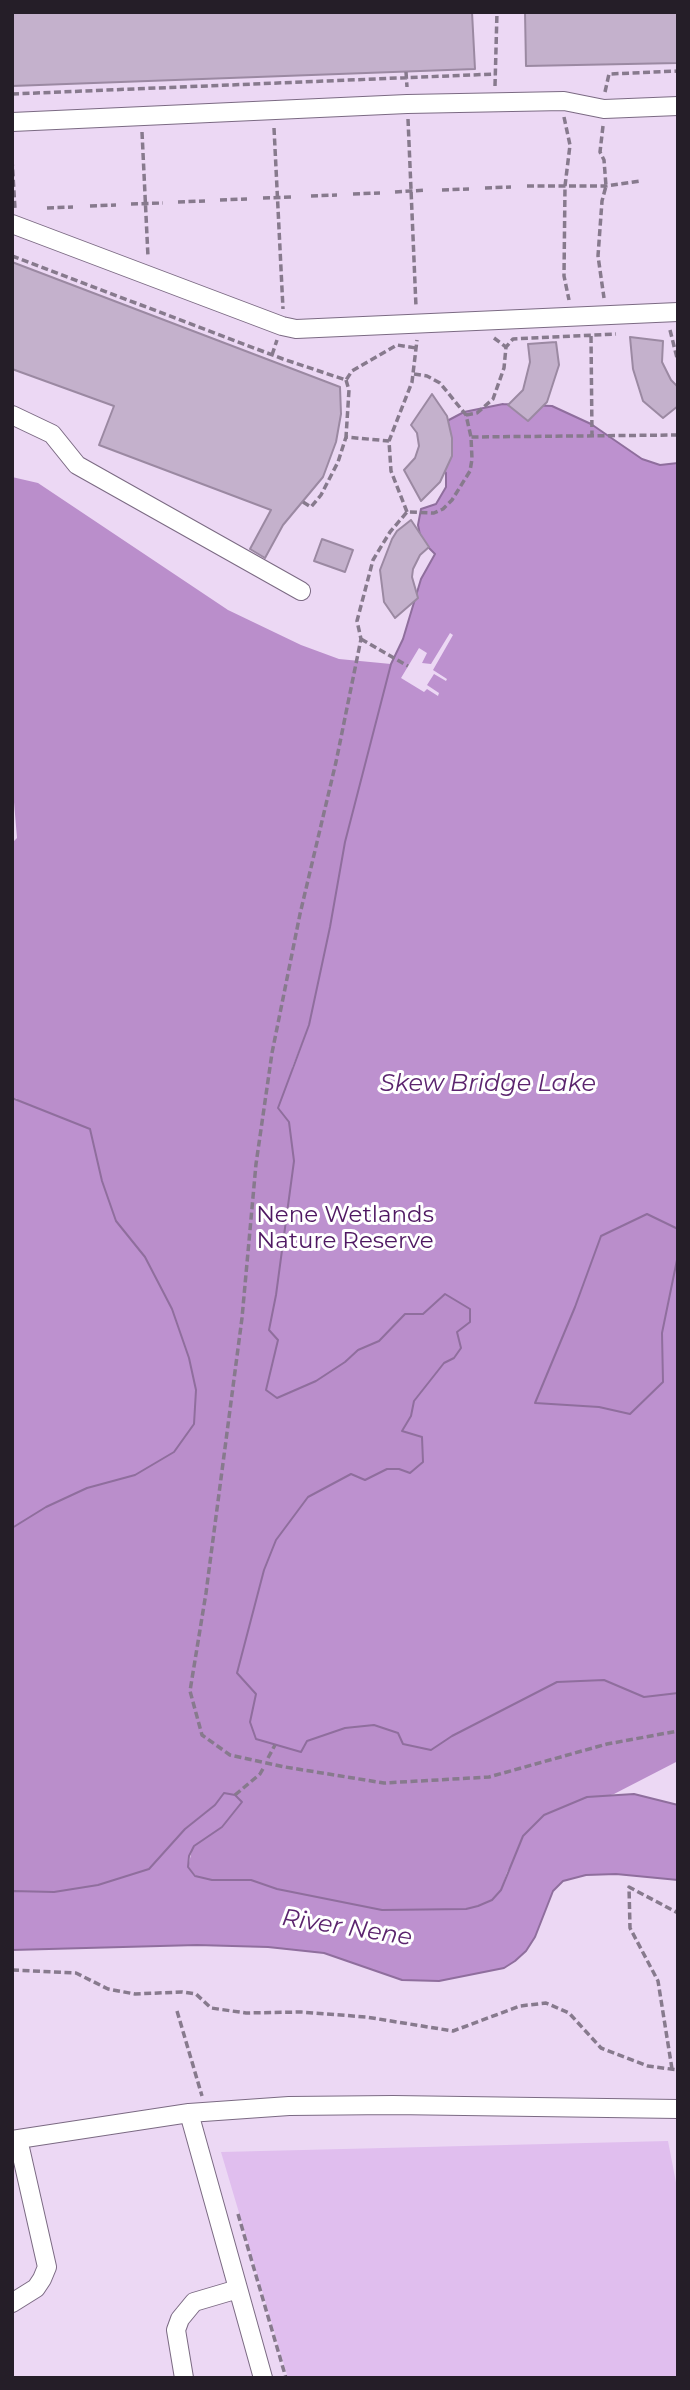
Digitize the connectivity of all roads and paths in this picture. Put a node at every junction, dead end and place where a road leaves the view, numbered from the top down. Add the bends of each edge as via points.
1 (497, 12) edge
2 (678, 71) edge
3 (406, 72) dead end
4 (495, 75) junction
5 (406, 79) junction
6 (139, 89) junction
7 (495, 89) dead end
8 (605, 92) dead end
9 (12, 94) edge
10 (407, 104) junction
11 (678, 106) edge
12 (562, 109) dead end
13 (273, 110) junction
14 (141, 117) junction
15 (604, 117) dead end
16 (12, 122) edge
17 (12, 159) edge
18 (640, 181) dead end
19 (527, 186) dead end
20 (565, 186) junction
21 (606, 186) junction
22 (512, 187) dead end
23 (485, 188) dead end
24 (469, 189) dead end
25 (442, 190) dead end
26 (411, 191) junction
27 (426, 191) dead end
28 (395, 192) dead end
29 (380, 193) dead end
30 (353, 194) dead end
31 (337, 195) dead end
32 (311, 196) dead end
33 (294, 197) dead end
34 (263, 198) dead end
35 (278, 198) junction
36 (247, 199) dead end
37 (220, 200) dead end
38 (205, 201) dead end
39 (178, 202) dead end
40 (163, 203) dead end
41 (131, 204) dead end
42 (146, 204) junction
43 (116, 205) dead end
44 (90, 206) dead end
45 (73, 207) dead end
46 (47, 208) dead end
47 (13, 219) edge
48 (12, 256) edge
49 (146, 275) junction
50 (135, 302) junction
51 (572, 306) dead end
52 (605, 307) dead end
53 (678, 312) edge
54 (416, 323) junction
55 (282, 326) junction
56 (670, 330) junction
57 (678, 330) edge
58 (599, 331) dead end
59 (657, 331) dead end
60 (617, 334) dead end
61 (591, 336) junction
62 (416, 348) junction
63 (272, 355) junction
64 (678, 362) edge
65 (413, 374) junction
66 (346, 380) junction
67 (12, 415) edge
68 (466, 415) junction
69 (592, 435) junction
70 (678, 435) edge
71 (346, 437) junction
72 (471, 437) junction
73 (389, 441) junction
74 (303, 502) dead end
75 (407, 512) junction
76 (301, 591) dead end
77 (361, 639) junction
78 (408, 666) dead end
79 (678, 1731) edge
80 (275, 1745) dead end
81 (268, 1758) dead end
82 (264, 1768) dead end
83 (234, 1795) dead end
84 (678, 1913) edge
85 (12, 1970) edge
86 (675, 2070) edge
87 (678, 2109) edge
88 (189, 2113) junction
89 (15, 2139) edge
90 (239, 2289) junction
91 (12, 2303) edge
92 (184, 2378) edge
93 (263, 2378) edge

1 - 4 path
2 - 8 path via 609,74
3 - 5 path
4 - 5 path
4 - 7 path
5 - 6 path
5 - 10 path
6 - 9 path
6 - 14 path
10 - 11 lane via 564,102 604,109
10 - 13 lane
10 - 26 path
12 - 20 path via 570,145
13 - 14 lane
13 - 35 path
14 - 16 lane
14 - 42 path
15 - 21 path via 600,145
17 - 47 path
18 - 21 path
19 - 20 path
20 - 21 path
20 - 51 path via 564,276
21 - 52 path via 598,256
22 - 23 path
24 - 25 path
26 - 27 path
26 - 28 path
26 - 54 path
29 - 30 path
31 - 32 path
33 - 35 path
34 - 35 path
35 - 55 path
36 - 37 path
38 - 39 path
40 - 42 path
41 - 42 path
42 - 49 path
43 - 44 path
45 - 46 path
47 - 49 lane
48 - 50 path
49 - 50 path
49 - 55 lane
50 - 63 path
53 - 54 lane
54 - 55 lane
54 - 62 path
55 - 63 path
56 - 57 path
56 - 59 path
56 - 64 path
58 - 61 path
60 - 61 path
61 - 68 path via 513,339 506,347 493,399
61 - 69 path
62 - 65 path
62 - 66 path via 397,345 352,371
63 - 66 path
65 - 68 path via 440,383
65 - 73 path
66 - 71 path
67 - 76 lane via 52,434 77,465
68 - 72 path
69 - 70 path
69 - 72 path
71 - 73 path
71 - 74 path via 321,495 311,507
72 - 75 path via 470,471 452,500 434,513
73 - 75 path via 391,471
75 - 77 path via 373,560 357,621
77 - 78 path
77 - 79 path via 272,1053 237,1359 190,1691 202,1735 230,1755 384,1783 489,1777 607,1744
80 - 81 path
82 - 83 path
84 - 86 path via 629,1886 630,1928 658,1981
85 - 86 path via 76,1973 108,1989 135,1994 196,1994 212,2008 246,2013 366,2017 453,2031 520,2006 545,2003 569,2013 600,2048 648,2066
87 - 88 lane via 393,2105
88 - 89 lane
88 - 90 lane
89 - 91 lane via 47,2267 36,2288
90 - 92 lane via 194,2302 180,2319 176,2330
90 - 93 lane

